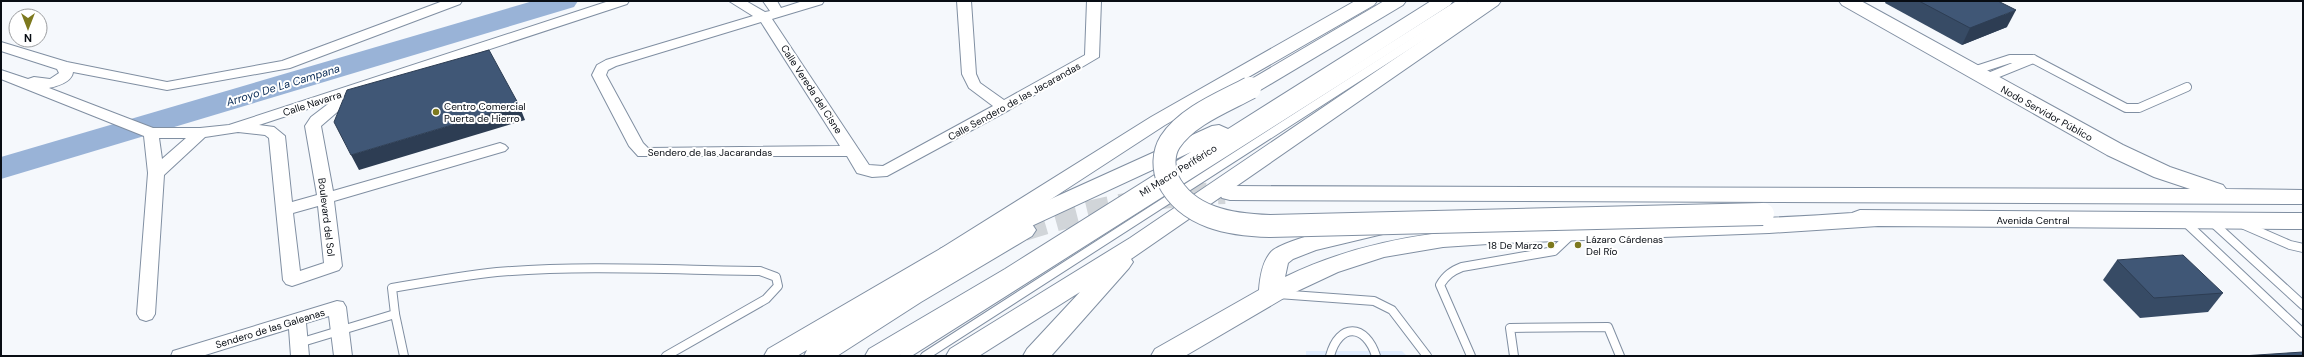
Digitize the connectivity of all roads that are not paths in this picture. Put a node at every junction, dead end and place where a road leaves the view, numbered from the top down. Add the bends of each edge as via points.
1 (454, 1) edge
2 (622, 1) edge
3 (736, 1) edge
4 (770, 1) edge
5 (817, 1) edge
6 (964, 1) edge
7 (1094, 1) edge
8 (1368, 1) edge
9 (1397, 1) edge
10 (1444, 1) edge
11 (1464, 1) edge
12 (1477, 1) edge
13 (1492, 1) edge
14 (1848, 1) edge
15 (771, 15) junction
16 (1, 46) edge
17 (2033, 59) junction
18 (64, 66) junction
19 (2, 74) edge
20 (1979, 74) junction
21 (372, 84) junction
22 (2187, 87) dead end
23 (1298, 95) junction
24 (1004, 107) junction
25 (142, 129) junction
26 (231, 129) junction
27 (200, 133) junction
28 (500, 148) dead end
29 (852, 151) junction
30 (887, 171) joint
31 (156, 173) junction
32 (1230, 193) tunnel mouth
33 (1580, 195) junction
34 (2258, 196) junction
35 (2303, 197) edge
36 (326, 199) junction
37 (284, 210) junction
38 (1875, 219) junction
39 (2184, 221) junction
40 (2211, 221) junction
41 (2303, 221) edge
42 (2236, 222) junction
43 (1024, 230) tunnel mouth
44 (1573, 233) junction
45 (1138, 244) junction
46 (2303, 248) edge
47 (948, 255) junction
48 (1271, 294) junction
49 (2303, 305) edge
50 (146, 314) dead end
51 (395, 314) junction
52 (297, 319) junction
53 (340, 331) junction
54 (2303, 334) edge
55 (299, 349) edge
56 (180, 356) edge
57 (343, 356) edge
58 (404, 356) edge
59 (666, 356) edge
60 (777, 356) edge
61 (817, 356) edge
62 (878, 356) edge
63 (904, 356) edge
64 (925, 356) edge
65 (959, 356) edge
66 (1036, 356) edge
67 (1164, 356) edge
68 (1330, 356) edge
69 (1376, 356) edge
70 (1427, 356) edge
71 (1471, 356) edge
72 (1514, 356) edge
73 (1620, 356) edge

1 - 18 street via 285,65 167,86
2 - 21 street, Calle Navarra
3 - 15 street, Calle Vereda del Cisne
4 - 15 street, Calle Vereda del Cisne
5 - 15 street
6 - 24 street via 969,74 974,85
7 - 24 street, Calle Sendero de las Jacarandas via 1092,57
8 - 47 main road via 1158,121
9 - 38 main road, Avenida Central, bridge via 1184,127 1171,141 1164,156 1165,172 1178,196 1200,211 1229,222 1270,226 1763,214
10 - 23 main road
11 - 63 lane, Mi Macro Periférico
12 - 64 lane, Mi Macro Periférico
13 - 45 main road
14 - 20 main road, Nodo Servidor Público
15 - 29 street, Calle Vereda del Cisne
15 - 29 street, Sendero de las Jacarandas via 612,63 602,68 599,76 637,146 644,153
16 - 18 street
17 - 20 lane
17 - 20 lane via 2017,57 2000,61
17 - 22 lane via 2126,108 2139,108
18 - 19 street via 66,74 52,84 40,83 16,74
19 - 25 street, Calle Navarra
20 - 34 main road, Nodo Servidor Público via 2115,150 2162,172 2206,188
21 - 26 street, Calle Navarra
21 - 36 street, Boulevard del Sol via 336,103 312,126
23 - 47 main road
23 - 62 main road via 1013,275
24 - 30 street, Calle Sendero de las Jacarandas
25 - 27 street, Calle Navarra
25 - 31 street
26 - 27 street, Calle Navarra
26 - 37 street, Boulevard del Sol via 269,130 277,136
27 - 31 street
28 - 36 street
29 - 30 street, Calle Vereda del Cisne via 863,169 868,172
31 - 50 street
32 - 33 main road
33 - 34 main road
33 - 48 main road via 1444,214 1298,247 1279,256 1273,271
34 - 35 main road
36 - 37 street
36 - 37 street, Boulevard del Sol via 333,266 292,280
38 - 39 main road, Avenida Central
38 - 44 main road via 1775,227
39 - 40 main road, Avenida Central
39 - 54 lane
40 - 42 main road, Avenida Central
40 - 49 lane
41 - 42 main road, Avenida Central
42 - 46 lane
43 - 61 main road
44 - 48 main road via 1479,237 1404,244 1332,265
44 - 71 lane via 1554,251 1462,267 1444,278 1440,285
45 - 65 main road
45 - 66 main road
47 - 60 main road
48 - 67 main road
48 - 70 lane via 1350,298 1374,302 1392,310
51 - 53 lane
51 - 58 lane
51 - 59 lane via 392,288 461,276 527,271 601,270 760,271 776,277 778,286 766,299
52 - 53 street, Sendero de las Galeanas via 337,307
52 - 55 street
52 - 56 street, Sendero de las Galeanas
53 - 55 lane
53 - 57 street
68 - 69 lane via 1331,344 1335,338 1341,333 1352,331 1366,335 1372,342
72 - 73 lane via 1510,328 1608,327

